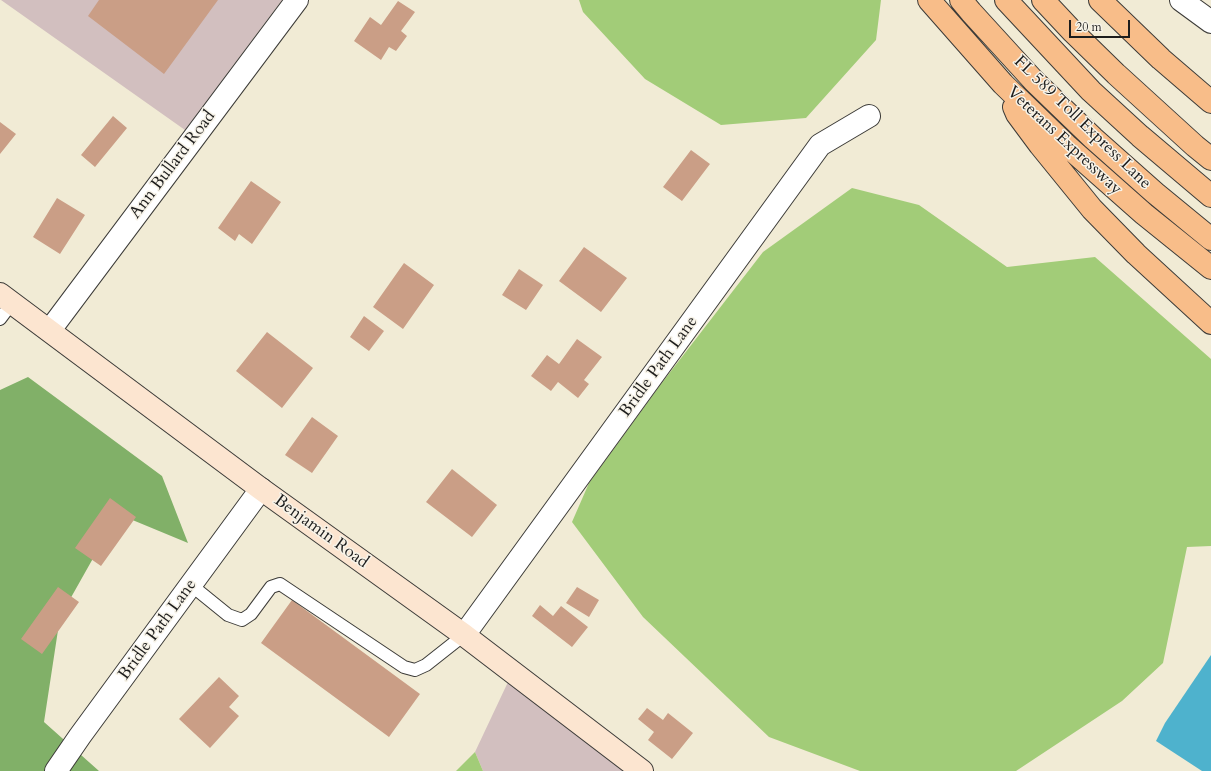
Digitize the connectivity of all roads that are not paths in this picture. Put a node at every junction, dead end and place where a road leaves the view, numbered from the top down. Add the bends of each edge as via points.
1 (297, 0) edge
2 (929, 0) edge
3 (961, 0) edge
4 (1006, 0) edge
5 (1043, 0) edge
6 (1100, 0) edge
7 (1181, 0) edge
8 (1211, 22) edge
9 (1003, 84) junction
10 (1211, 102) edge
11 (869, 116) dead end
12 (1211, 159) edge
13 (1211, 196) edge
14 (1211, 239) edge
15 (1211, 268) edge
16 (4, 305) edge
17 (1211, 323) edge
18 (50, 330) junction
19 (261, 489) junction
20 (191, 584) junction
21 (464, 635) junction
22 (56, 771) edge
23 (642, 771) edge

1 - 18 street, Ann Bullard Road
2 - 9 highway, Veterans Expressway
3 - 14 highway, FL 589 Toll Express Lane via 1034,81 1155,193
4 - 13 highway, FL 589 Toll Express Lane via 1091,91 1145,141
5 - 12 highway via 1116,74
6 - 10 highway via 1161,59
7 - 8 street
9 - 15 highway, Veterans Expressway via 1144,214
9 - 17 highway via 1018,114 1092,209 1136,254
11 - 21 street, Bridle Path Lane via 820,145
16 - 18 street, Benjamin Road
18 - 19 street, Benjamin Road
19 - 20 street, Bridle Path Lane
19 - 21 street, Benjamin Road
20 - 21 lane via 228,615 242,620 251,614 271,587 280,584 404,668 416,670 426,665
20 - 22 street, Bridle Path Lane
21 - 23 street, Benjamin Road

